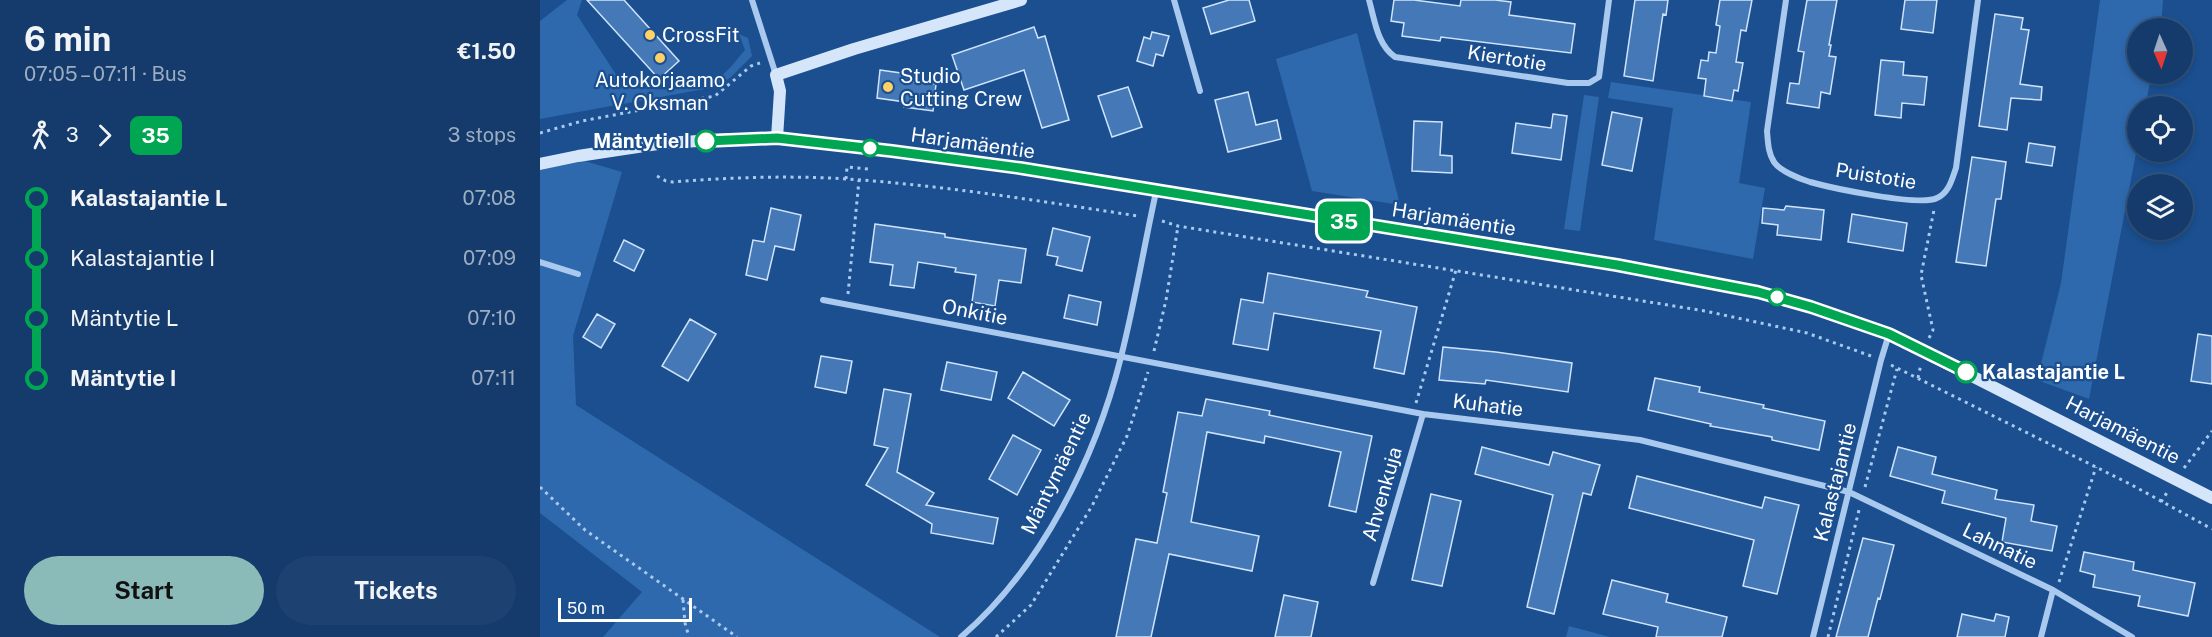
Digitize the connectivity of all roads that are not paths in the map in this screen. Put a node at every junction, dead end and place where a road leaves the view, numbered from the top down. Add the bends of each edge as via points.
1 (752, 0) edge
2 (1021, 0) edge
3 (1174, 0) edge
4 (1369, 0) edge
5 (1609, 0) edge
6 (1786, 0) edge
7 (1978, 0) edge
8 (776, 75) junction
9 (1200, 91) dead end
10 (777, 138) junction
11 (540, 164) edge
12 (1156, 192) junction
13 (540, 262) edge
14 (578, 274) dead end
15 (823, 300) dead end
16 (1889, 334) junction
17 (1122, 357) junction
18 (1423, 414) junction
19 (1849, 492) junction
20 (2212, 498) edge
21 (1373, 583) dead end
22 (2053, 590) junction
23 (961, 637) edge
24 (1813, 637) edge
25 (2041, 637) edge
26 (2132, 637) edge

1 - 8 street
2 - 8 street
3 - 9 street
4 - 5 street, Kiertotie via 1378,35 1385,50 1395,57 1589,83 1599,77
6 - 7 street, Puistotie via 1767,131 1774,163 1808,182 1911,201 1936,199 1947,190 1956,168
8 - 10 street via 780,91
10 - 11 street, Harjamäentie via 664,143
10 - 12 street, Harjamäentie via 1008,167
12 - 16 street, Harjamäentie via 1723,285 1811,307
12 - 17 street, Mäntymäentie
13 - 14 street
15 - 17 street, Onkitie
16 - 19 street, Kalastajantie
16 - 20 street, Harjamäentie
17 - 18 street, Kuhatie
17 - 23 street, Mäntymäentie via 1098,432 1054,523 1018,578 987,615
18 - 19 street, Kuhatie via 1640,440
18 - 21 street, Ahvenkuja
19 - 22 street, Lahnatie
19 - 24 street, Kalastajantie
22 - 25 street
22 - 26 street, Lahnatie

